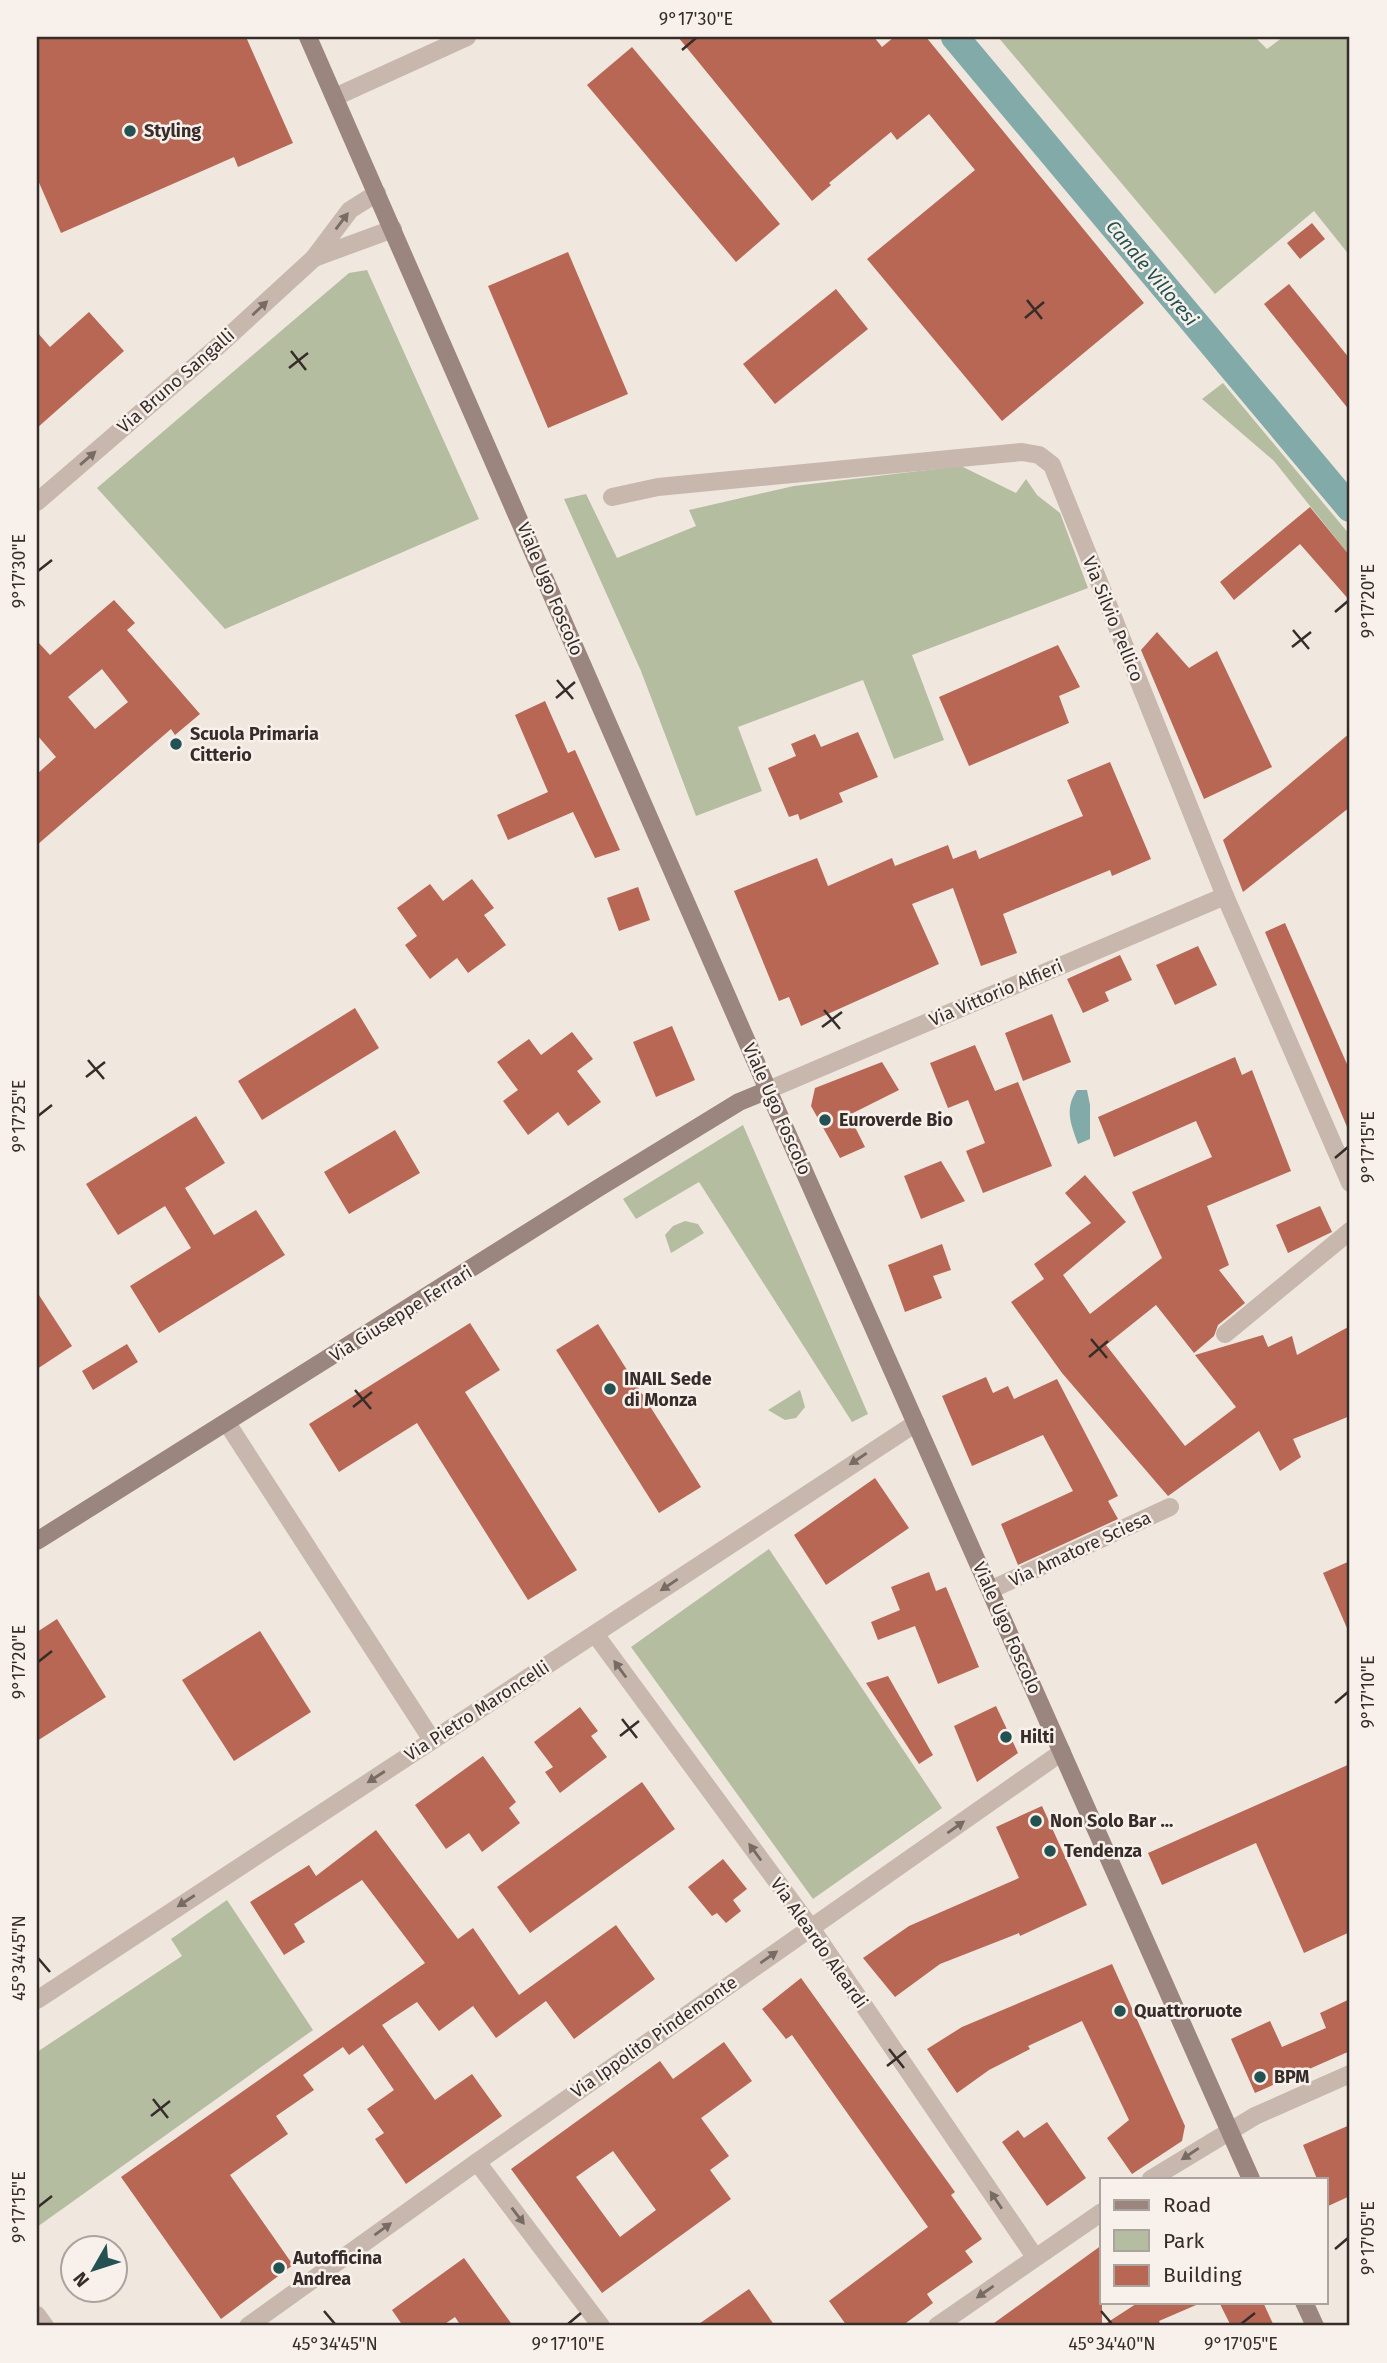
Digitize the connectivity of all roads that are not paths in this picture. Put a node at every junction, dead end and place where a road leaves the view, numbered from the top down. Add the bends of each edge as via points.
1 (308, 37) edge
2 (467, 37) edge
3 (335, 97) junction
4 (377, 193) junction
5 (393, 229) junction
6 (314, 258) junction
7 (612, 497) dead end
8 (37, 502) edge
9 (1225, 896) junction
10 (768, 1090) junction
11 (1350, 1183) edge
12 (1350, 1231) edge
13 (1225, 1334) dead end
14 (227, 1423) junction
15 (916, 1423) junction
16 (1170, 1507) dead end
17 (37, 1541) edge
18 (990, 1590) junction
19 (595, 1634) junction
20 (432, 1740) junction
21 (1062, 1752) junction
22 (811, 1928) junction
23 (37, 2000) edge
24 (1350, 2074) edge
25 (1229, 2130) junction
26 (477, 2162) junction
27 (1154, 2178) edge
28 (1251, 2178) edge
29 (1100, 2213) edge
30 (1035, 2257) junction
31 (1305, 2304) edge
32 (37, 2315) edge
33 (45, 2326) edge
34 (248, 2326) edge
35 (601, 2326) edge
36 (937, 2326) edge
37 (1315, 2326) edge

1 - 3 street, Viale Ugo Foscolo
2 - 3 street
3 - 4 street, Viale Ugo Foscolo
4 - 5 street, Viale Ugo Foscolo
6 -> 4 street, Via Bruno Sangalli via 350,210
5 - 6 street, Via Bruno Sangalli
5 - 10 street, Viale Ugo Foscolo
8 -> 6 street, Via Bruno Sangalli
7 - 9 street, Via Silvio Pellico via 657,487 1022,452 1039,455 1052,465
9 - 10 street, Via Vittorio Alfieri
9 - 11 street, Via Silvio Pellico
10 - 14 street, Via Giuseppe Ferrari via 739,1102 646,1159
10 - 15 street, Viale Ugo Foscolo
12 - 13 street
14 - 17 street, Via Giuseppe Ferrari
14 - 20 street
15 - 18 street, Viale Ugo Foscolo
15 -> 19 street, Via Pietro Maroncelli
16 - 18 street, Via Amatore Sciesa
18 - 21 street, Viale Ugo Foscolo
19 - 20 street, Via Pietro Maroncelli
22 -> 19 street, Via Aleardo Aleardi
20 -> 23 street, Via Pietro Maroncelli
22 -> 21 street, Via Ippolito Pindemonte
21 - 25 street, Viale Ugo Foscolo
26 -> 22 street, Via Ippolito Pindemonte
30 -> 22 street, Via Aleardo Aleardi
24 - 25 street
25 -> 27 street
25 - 28 street, Viale Ugo Foscolo
34 -> 26 street, Via Ippolito Pindemonte
26 -> 35 street
29 - 30 street
30 -> 36 street
31 - 37 street
32 - 33 street

